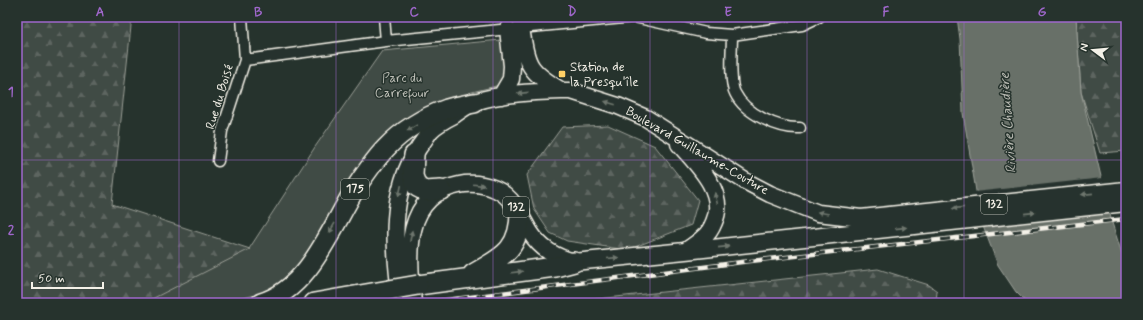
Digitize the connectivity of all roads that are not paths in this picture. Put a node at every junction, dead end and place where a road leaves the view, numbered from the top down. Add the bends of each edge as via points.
1 (242, 17) edge
2 (384, 17) edge
3 (819, 17) edge
4 (514, 23) edge
5 (732, 36) junction
6 (386, 41) junction
7 (245, 60) junction
8 (562, 91) junction
9 (501, 96) junction
10 (474, 103) junction
11 (800, 128) dead end
12 (669, 133) junction
13 (414, 155) junction
14 (218, 160) dead end
15 (441, 190) junction
16 (1126, 190) edge
17 (1126, 203) edge
18 (520, 212) junction
19 (862, 225) junction
20 (685, 252) junction
21 (574, 262) junction
22 (464, 278) junction
23 (395, 296) edge
24 (261, 303) edge
25 (314, 303) edge
26 (412, 303) edge

1 - 7 street, Rue du Boisé
2 - 6 street
3 - 5 street via 802,25
4 - 5 street via 634,17 706,33
4 - 6 street
4 - 8 main road via 527,62 535,73
4 - 9 main road via 511,79
5 - 11 street via 732,83 743,104 770,122
6 - 7 street
7 - 14 street, Rue du Boisé via 222,130
8 -> 9 main road, Boulevard Guillaume-Couture / 132
12 -> 8 main road, Boulevard Guillaume-Couture / 132 via 646,118 618,106 571,91
9 - 10 main road, Boulevard Guillaume-Couture / 132
10 - 13 main road, 132 via 432,129
10 -> 24 highway, Boulevard Guillaume-Couture / 175 via 429,117 406,131 386,148 356,188 305,272 286,290
19 -> 12 main road, Boulevard Guillaume-Couture / 132 via 818,213 770,194
20 -> 12 main road via 705,237 712,228 718,209 717,201 711,184
13 - 15 highway via 413,176 417,187 425,191
13 -> 23 main road, 132 via 403,178 398,198
15 -> 18 main road, 132 via 463,184 486,186 504,194
26 -> 15 main road, 132 via 409,264 414,224 427,201
16 -> 19 main road, Boulevard Guillaume-Couture / 132
19 -> 17 main road, Boulevard Guillaume-Couture / 132
18 - 21 main road, 132 via 531,233 543,247 559,258
18 - 22 highway via 520,227 514,244 505,254
20 -> 19 main road, Boulevard Guillaume-Couture / 132
21 -> 20 main road, Boulevard Guillaume-Couture / 132
22 -> 21 highway, Boulevard Guillaume-Couture via 555,267
22 - 23 highway, Boulevard Guillaume-Couture, bridge via 418,285
23 - 25 highway

